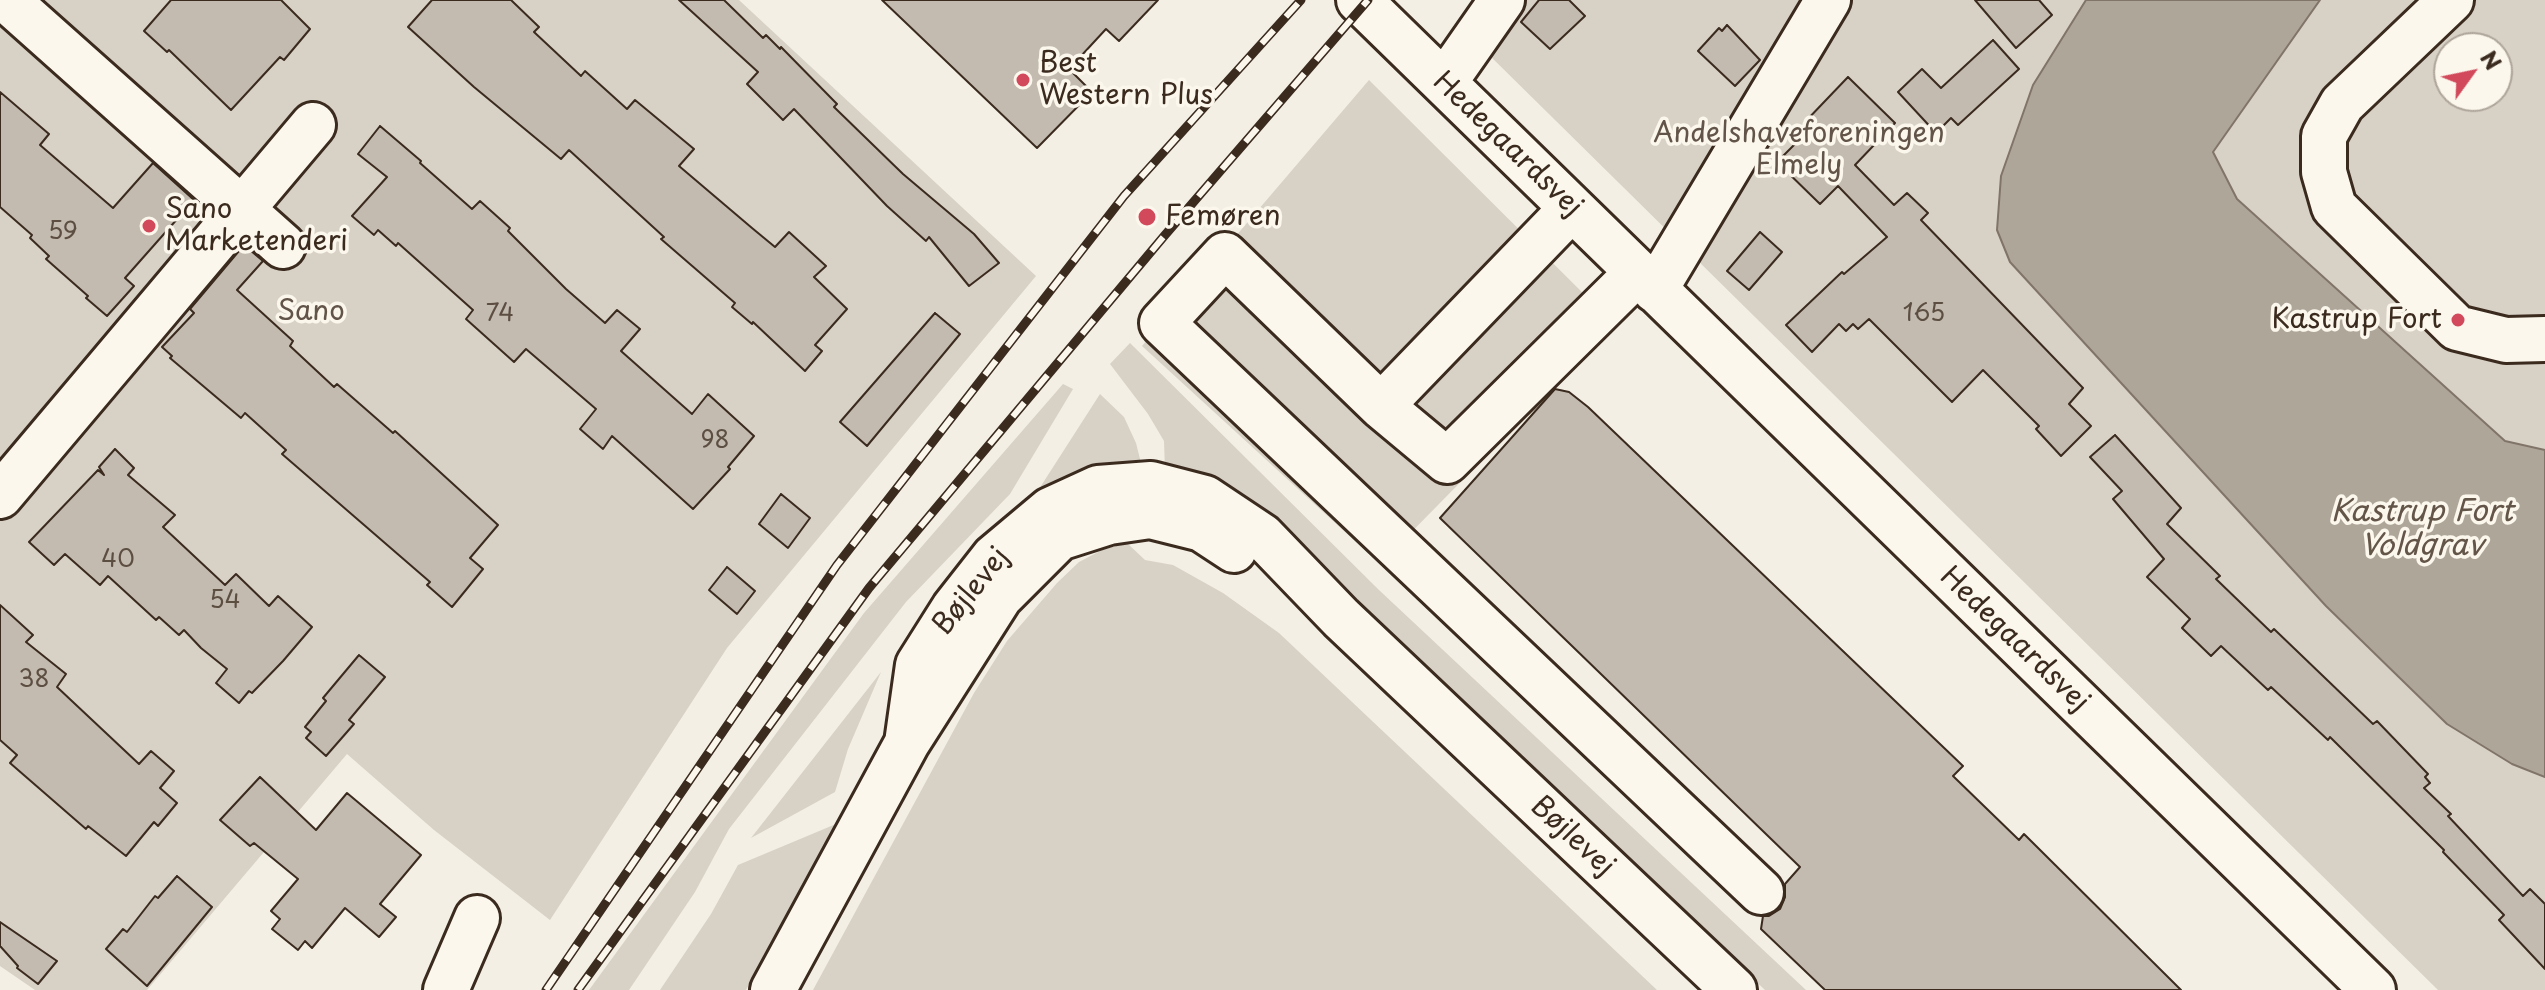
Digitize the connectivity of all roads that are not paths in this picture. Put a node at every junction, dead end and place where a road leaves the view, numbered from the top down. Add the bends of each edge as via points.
1 (7, 0) edge
2 (1359, 0) edge
3 (1502, 0) edge
4 (1828, 0) edge
5 (2451, 0) edge
6 (1444, 83) junction
7 (313, 125) dead end
8 (1572, 208) junction
9 (241, 210) junction
10 (283, 246) dead end
11 (1646, 282) junction
12 (2545, 339) edge
13 (1381, 406) junction
14 (0, 496) edge
15 (1761, 892) dead end
16 (477, 918) dead end
17 (446, 990) edge
18 (773, 990) edge
19 (1734, 990) edge
20 (2373, 990) edge

1 - 9 street
2 - 6 street, Hedegaardsvej
3 - 6 street
4 - 11 street
5 - 12 street via 2342,104 2324,136 2324,172 2334,207 2457,328 2506,340
6 - 8 street, Hedegaardsvej
7 - 9 street
8 - 11 street, Hedegaardsvej
8 - 13 street
9 - 10 street
9 - 14 street
11 - 13 street via 1447,461
11 - 20 street, Hedegaardsvej
13 - 15 street via 1225,255 1162,323
16 - 17 street
18 - 19 street, Bøjlevej via 907,743 918,665 954,608 994,557 1050,510 1098,488 1151,484 1205,498 1262,536 1341,618

